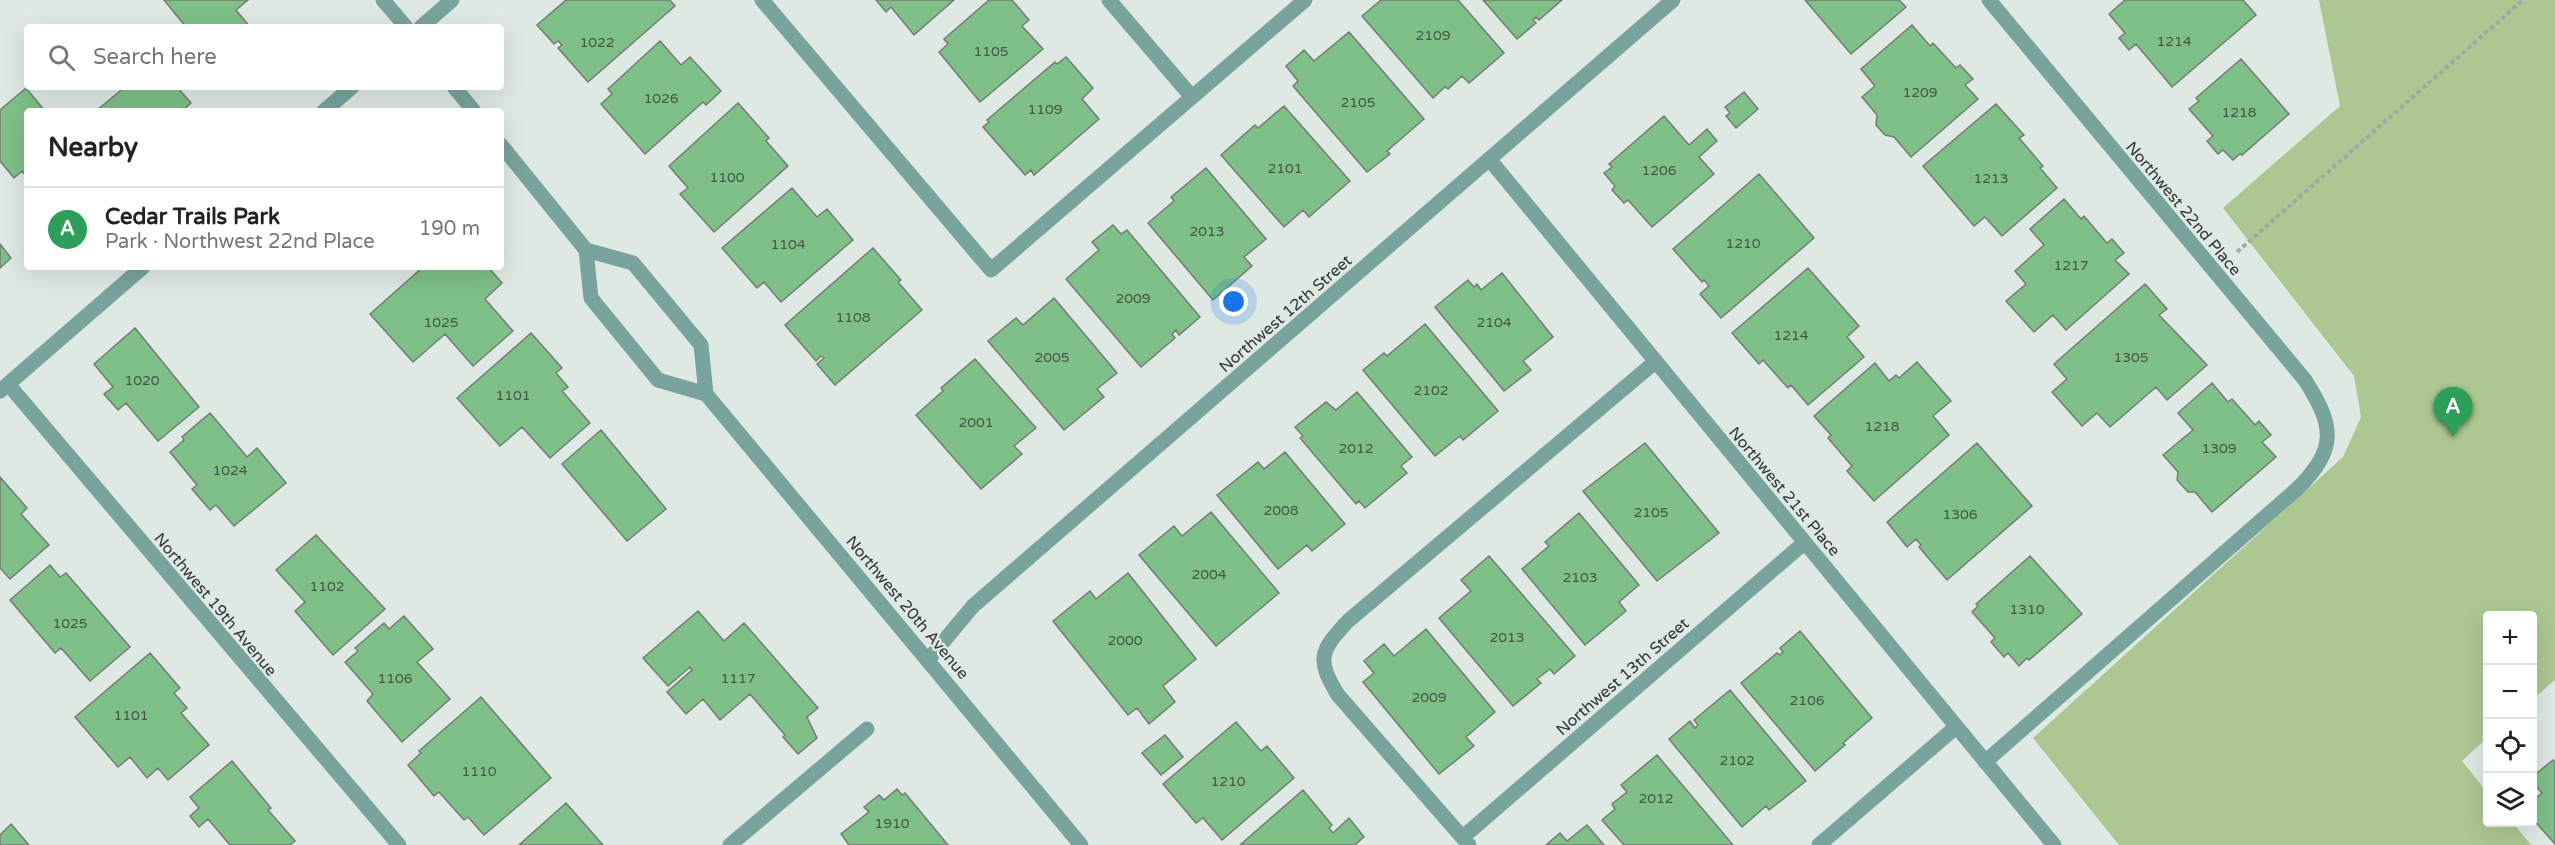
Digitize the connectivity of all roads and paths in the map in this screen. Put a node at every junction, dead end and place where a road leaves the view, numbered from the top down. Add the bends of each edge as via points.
1 (383, 0) edge
2 (452, 0) edge
3 (762, 0) edge
4 (1109, 0) edge
5 (1305, 0) edge
6 (1673, 0) edge
7 (1989, 0) edge
8 (2523, 0) edge
9 (403, 24) edge
10 (424, 24) edge
11 (348, 90) edge
12 (456, 90) edge
13 (1192, 97) junction
14 (328, 108) edge
15 (472, 108) edge
16 (504, 149) edge
17 (1490, 160) junction
18 (586, 250) junction
19 (140, 270) edge
20 (2214, 272) junction
21 (1655, 362) junction
22 (4, 388) edge
23 (706, 394) junction
24 (1804, 543) junction
25 (928, 660) junction
26 (1956, 727) junction
27 (867, 729) dead end
28 (1985, 762) junction
29 (1466, 841) edge
30 (399, 845) edge
31 (730, 845) edge
32 (1080, 845) edge
33 (1819, 845) edge
34 (2054, 845) edge

1 - 9 street
2 - 10 street
3 - 13 street via 991,270
4 - 13 street
5 - 13 street
6 - 17 street, Northwest 12th Street
7 - 20 street, Northwest 22nd Place
8 - 20 path
11 - 14 street
12 - 15 street
16 - 18 street
17 - 21 street, Northwest 21st Place
17 - 25 street, Northwest 12th Street via 973,606
18 - 23 street via 591,298 658,380
18 - 23 street via 633,263 701,345
19 - 22 street
20 - 28 street, Northwest 22nd Place via 2316,397 2329,429 2320,462 2297,489
21 - 24 street, Northwest 21st Place
21 - 29 street via 1348,621 1322,656 1338,695
22 - 30 street, Northwest 19th Avenue
23 - 25 street, Northwest 20th Avenue
24 - 26 street, Northwest 21st Place
24 - 29 street, Northwest 13th Street
25 - 32 street, Northwest 20th Avenue
26 - 28 street, Northwest 21st Place
26 - 33 street
27 - 31 street
28 - 34 street, Northwest 21st Place

